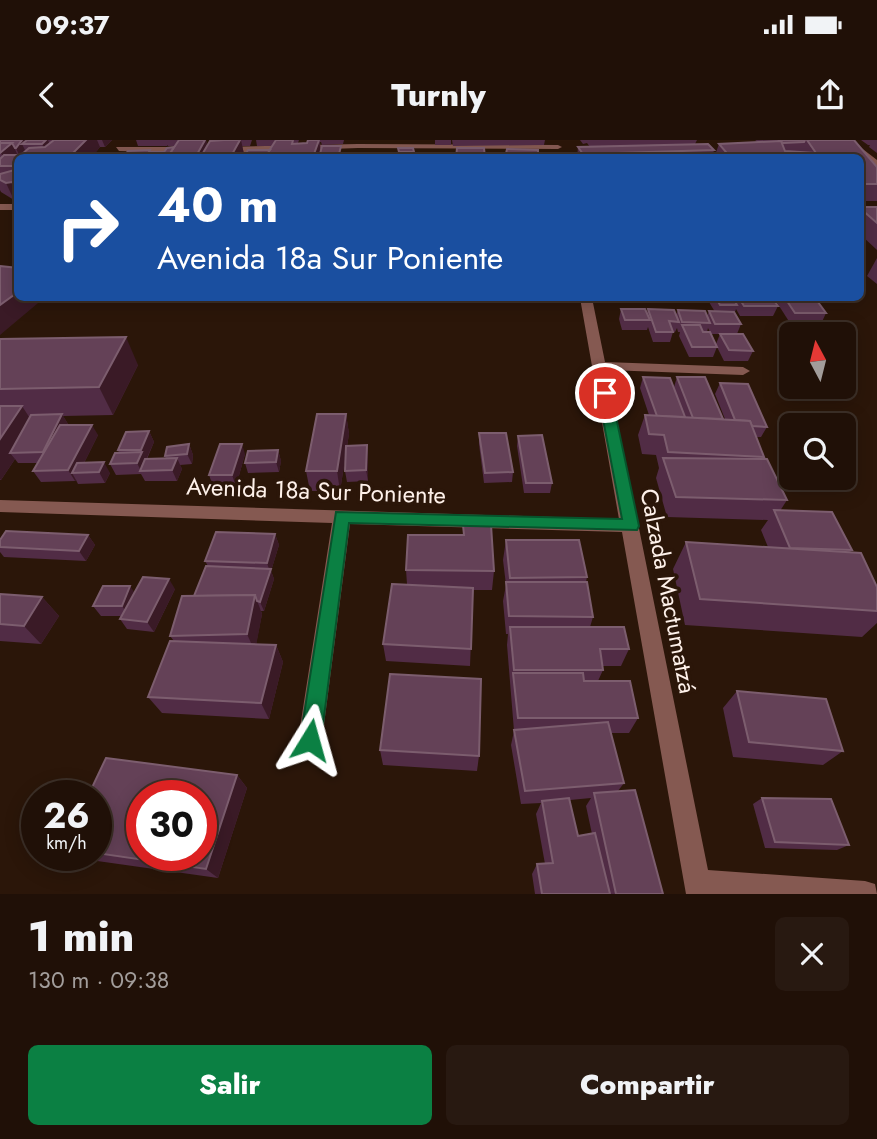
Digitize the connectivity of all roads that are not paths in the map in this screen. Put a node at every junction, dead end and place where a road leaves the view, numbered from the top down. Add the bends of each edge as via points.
1 (128, 140) edge
2 (846, 140) edge
3 (359, 143) edge
4 (558, 143) edge
5 (119, 149) junction
6 (114, 154) edge
7 (877, 164) edge
8 (587, 301) edge
9 (599, 366) junction
10 (743, 371) dead end
11 (0, 506) edge
12 (342, 516) junction
13 (631, 526) junction
14 (310, 740) dead end
15 (697, 888) edge
16 (865, 894) edge

1 - 5 street
2 - 7 street
3 - 4 street
3 - 5 street via 242,150
5 - 6 street
8 - 9 street, Calzada Mactumatzá
9 - 10 street
9 - 13 street, Calzada Mactumatzá
11 - 12 street, Avenida 18a Sur Poniente
12 - 13 street, Avenida 18a Sur Poniente
12 - 14 street
13 - 15 street, Calzada Mactumatzá
15 - 16 street

